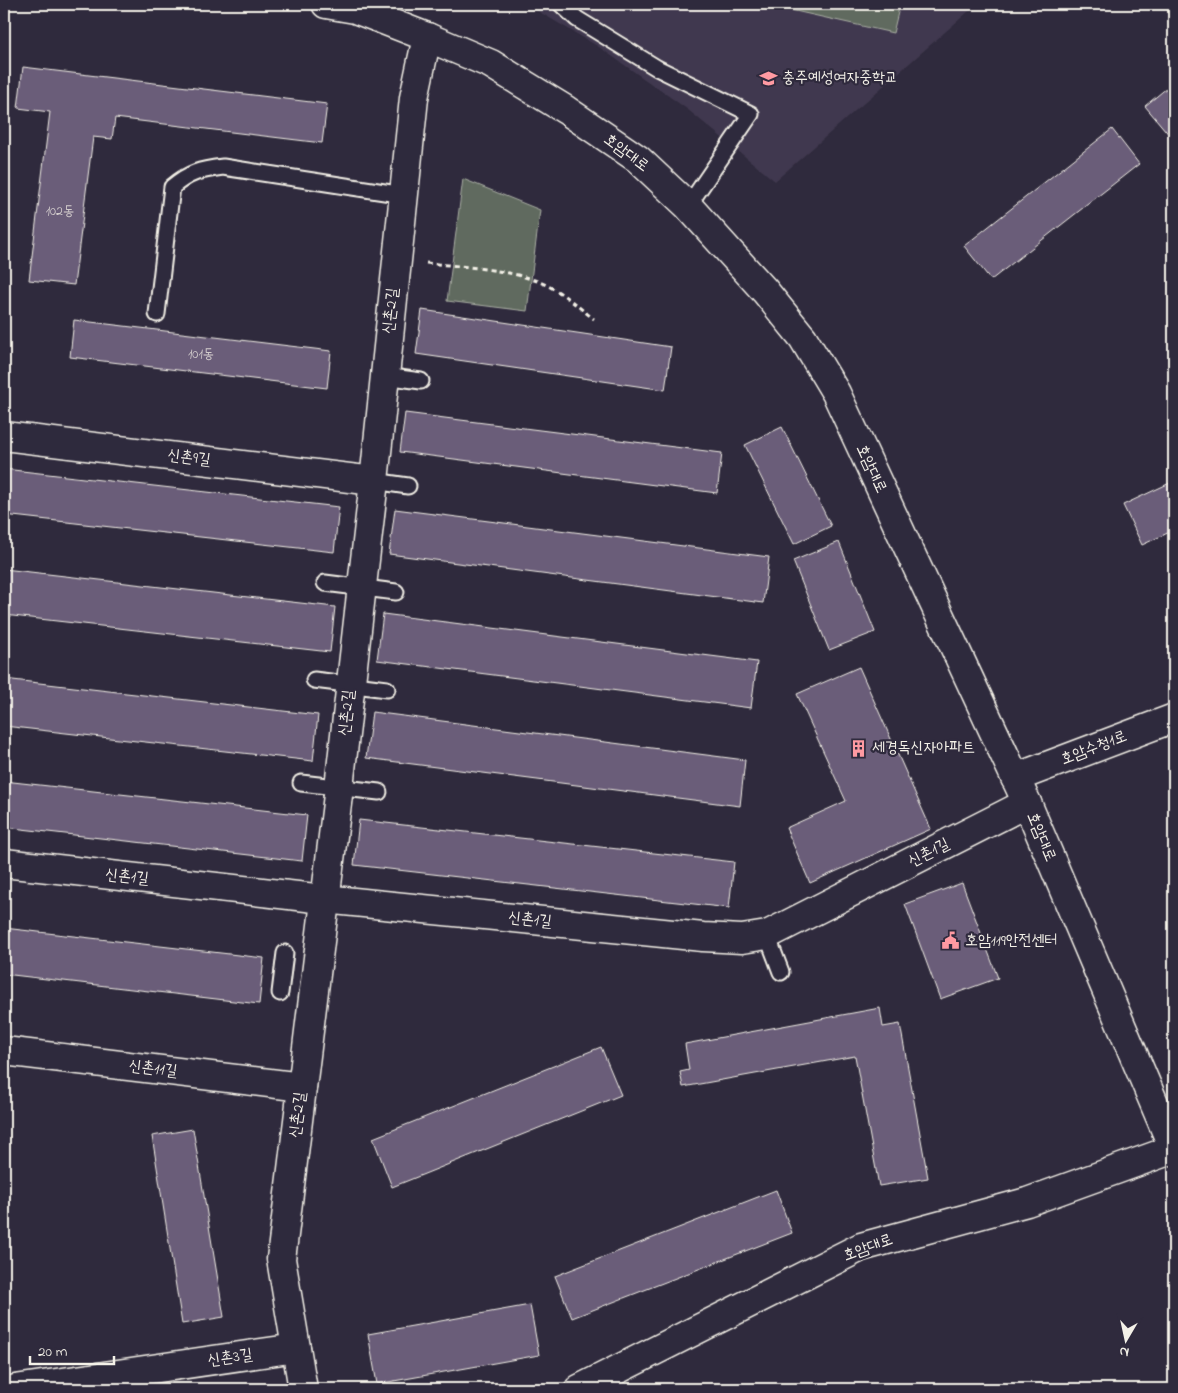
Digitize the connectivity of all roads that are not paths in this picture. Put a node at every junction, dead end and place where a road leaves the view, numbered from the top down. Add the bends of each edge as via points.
1 (326, 4) edge
2 (561, 4) edge
3 (355, 6) edge
4 (427, 37) junction
5 (404, 194) junction
6 (688, 206) junction
7 (157, 314) dead end
8 (385, 376) junction
9 (422, 381) dead end
10 (4, 436) edge
11 (374, 481) junction
12 (408, 486) dead end
13 (325, 583) dead end
14 (362, 588) junction
15 (396, 592) dead end
16 (314, 680) dead end
17 (350, 685) junction
18 (387, 689) dead end
19 (1174, 718) edge
20 (1014, 778) junction
21 (301, 783) dead end
22 (339, 787) junction
23 (379, 792) dead end
24 (1027, 803) junction
25 (4, 863) edge
26 (324, 899) junction
27 (767, 935) junction
28 (285, 953) dead end
29 (781, 972) dead end
30 (280, 993) dead end
31 (4, 1051) edge
32 (302, 1087) junction
33 (1174, 1149) edge
34 (296, 1348) junction
35 (15, 1389) edge
36 (303, 1389) edge
37 (579, 1389) edge

1 - 3 street, 호암대로
2 - 6 lane via 577,19 657,68 751,114
3 - 4 street, 호암대로
4 - 5 street, 신촌2길 via 414,98
4 - 6 street, 호암대로 via 491,64 566,110 638,159
5 - 7 lane via 223,167 185,176 172,187
5 - 8 street, 신촌2길
6 - 20 street, 호암대로 via 802,338 836,393
8 - 9 lane
8 - 11 street, 신촌2길
10 - 11 street, 신촌9길
11 - 12 lane
11 - 14 street, 신촌2길
13 - 14 lane
14 - 15 lane
14 - 17 street, 신촌2길
16 - 17 lane
17 - 18 lane
17 - 22 street, 신촌2길
19 - 20 street, 호암수청1로
20 - 24 street, 호암대로
21 - 22 lane
22 - 23 lane
22 - 26 street, 신촌2길
24 - 27 street, 신촌1길
24 - 33 street, 호암대로
25 - 26 street, 신촌1길
26 - 27 street, 신촌1길 via 703,937 742,939
26 - 32 street, 신촌2길
27 - 29 lane
28 - 30 lane
31 - 32 street, 신촌11길
32 - 34 street, 신촌2길 via 281,1259
33 - 37 street, 호암대로 via 1027,1202 861,1247
34 - 35 street, 신촌3길
34 - 36 street, 신촌2길

